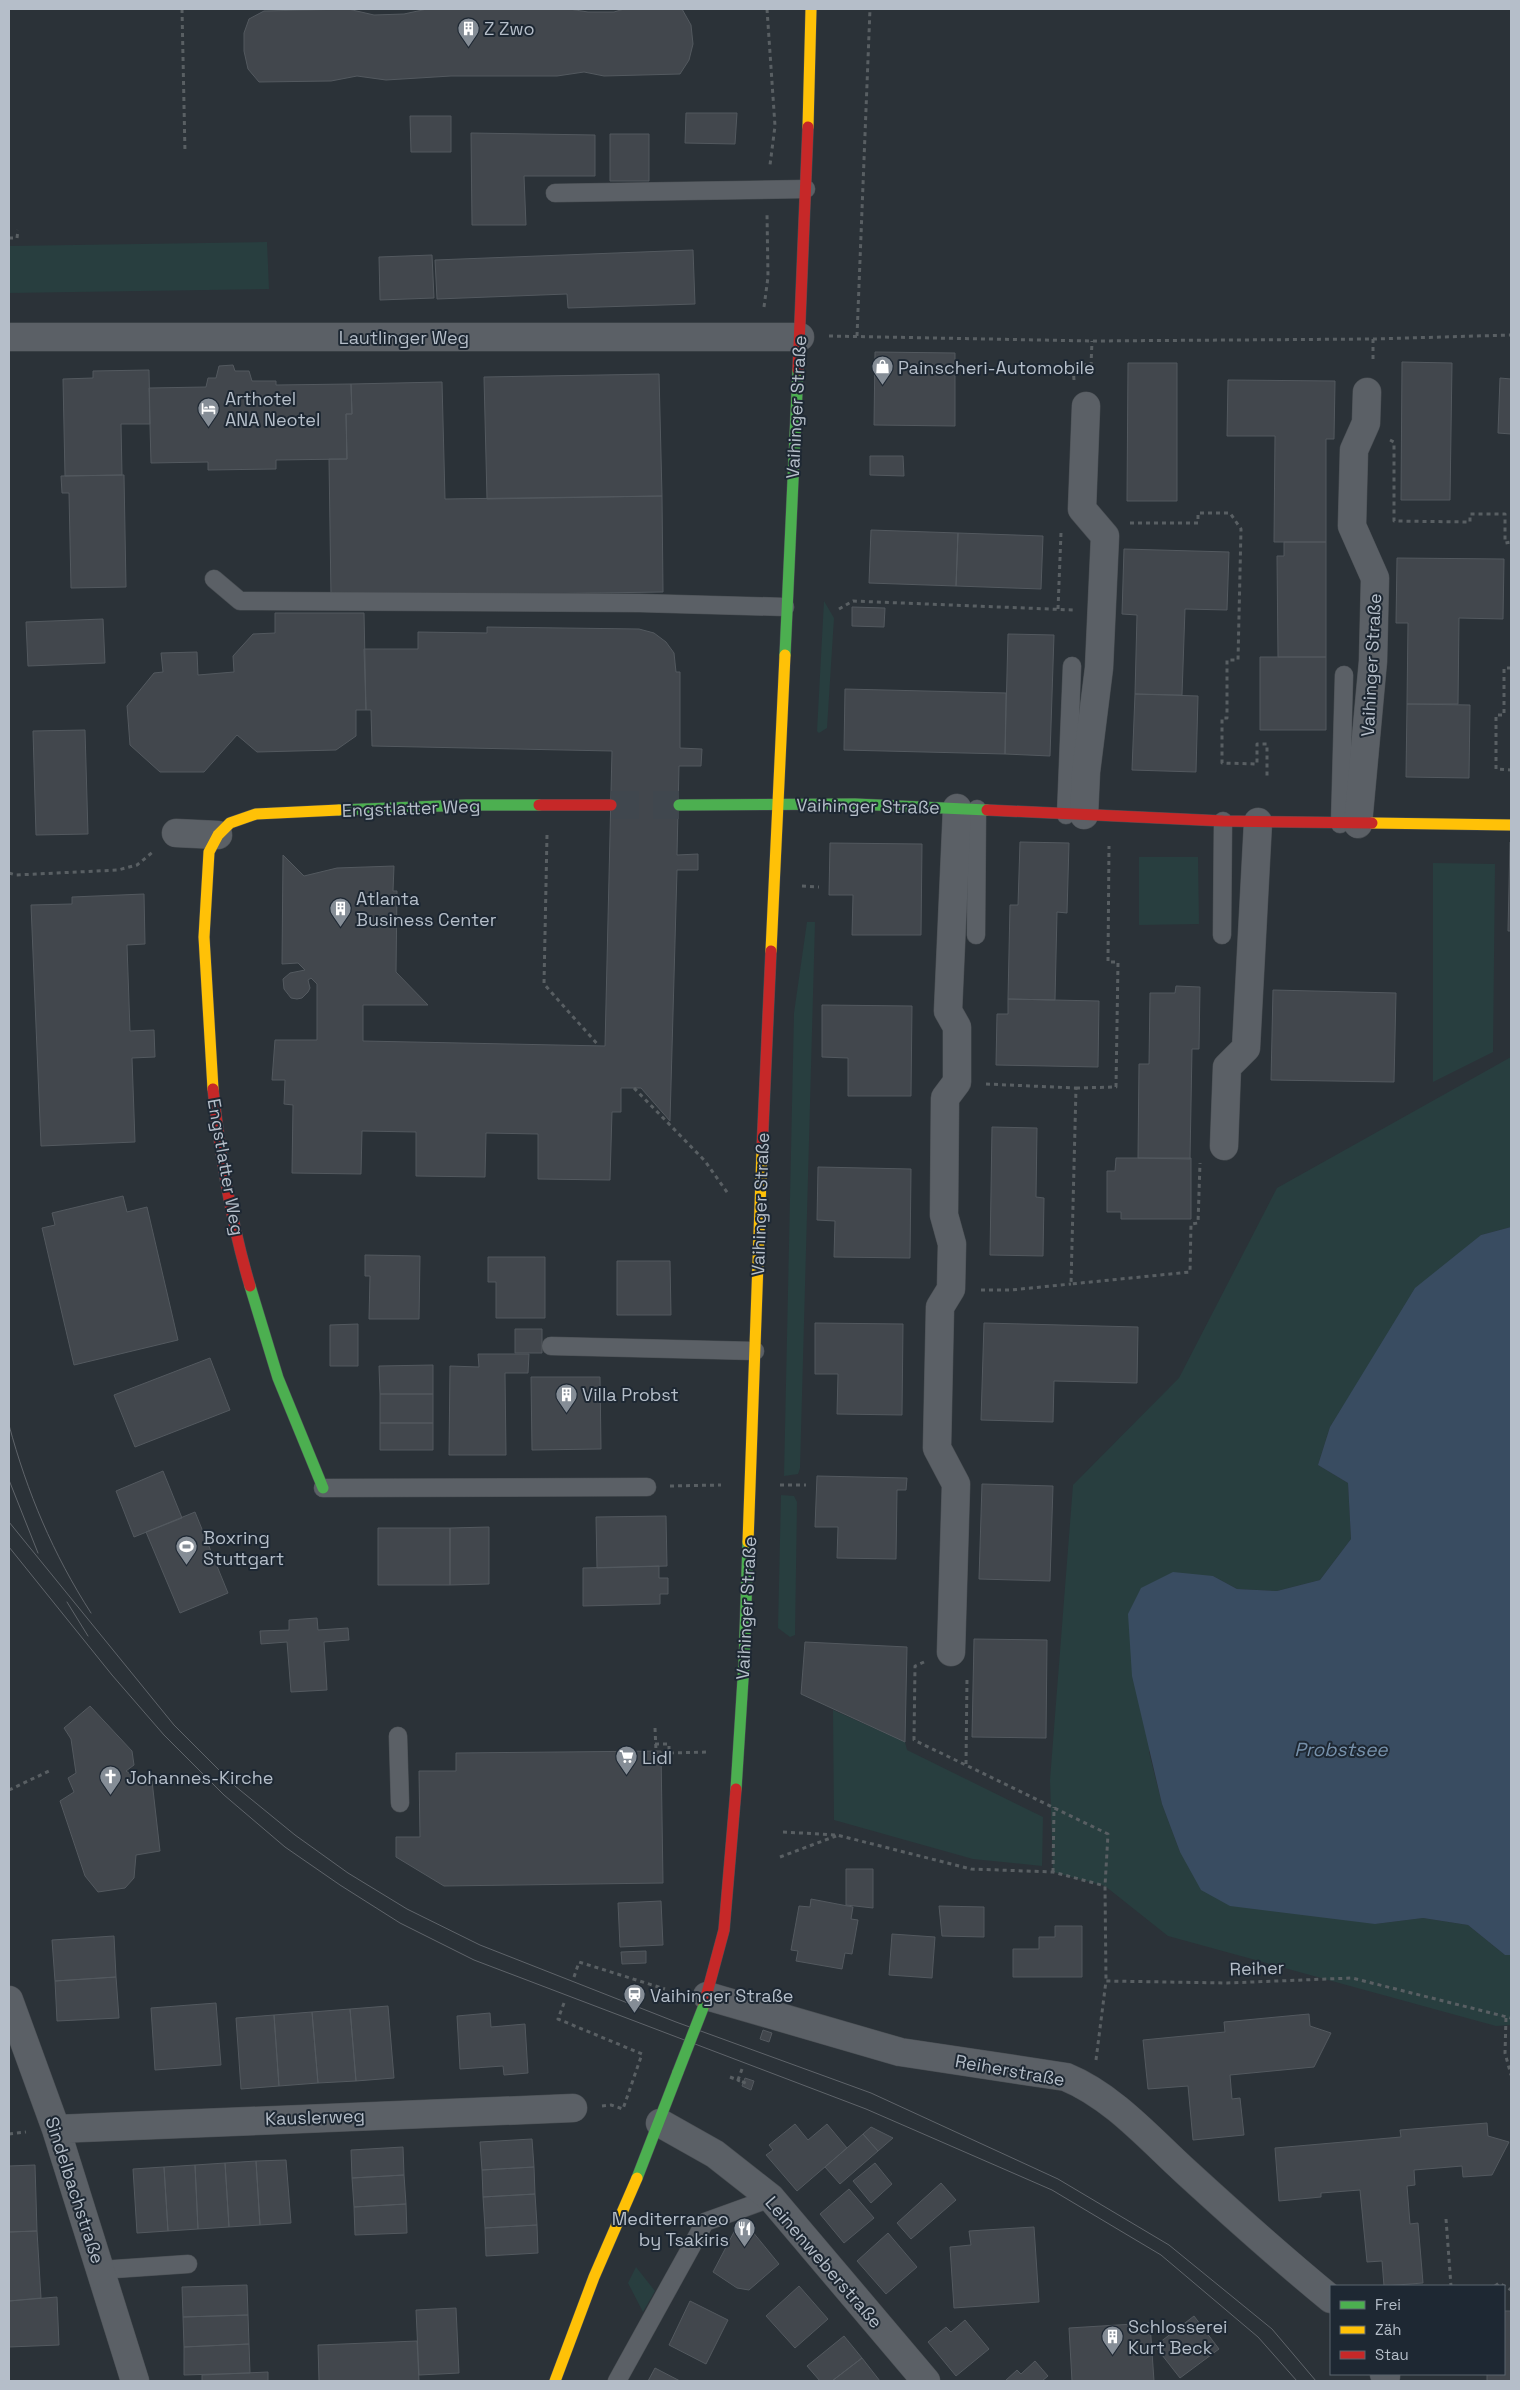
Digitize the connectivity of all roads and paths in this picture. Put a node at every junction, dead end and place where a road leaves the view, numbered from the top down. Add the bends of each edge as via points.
1 (182, 9) edge
2 (811, 9) edge
3 (870, 9) edge
4 (185, 153) dead end
5 (806, 189) junction
6 (556, 194) dead end
7 (18, 230) dead end
8 (9, 238) edge
9 (1511, 335) edge
10 (9, 337) edge
11 (800, 337) junction
12 (1367, 392) dead end
13 (1086, 406) dead end
14 (1366, 423) junction
15 (1105, 536) junction
16 (1511, 542) edge
17 (214, 579) dead end
18 (785, 606) junction
19 (839, 609) dead end
20 (1101, 612) junction
21 (1072, 666) dead end
22 (1511, 668) edge
23 (1344, 675) dead end
24 (1511, 770) edge
25 (1267, 776) dead end
26 (779, 804) junction
27 (548, 805) junction
28 (610, 805) tunnel mouth
29 (679, 806) tunnel mouth
30 (967, 809) junction
31 (1086, 815) junction
32 (1223, 821) junction
33 (1258, 822) junction
34 (1349, 824) junction
35 (1511, 825) edge
36 (176, 832) joint
37 (218, 835) junction
38 (9, 872) edge
39 (976, 935) dead end
40 (1222, 936) dead end
41 (598, 1046) dead end
42 (957, 1082) junction
43 (634, 1088) dead end
44 (1076, 1088) junction
45 (1224, 1146) joint
46 (758, 1234) junction
47 (1071, 1284) junction
48 (980, 1290) dead end
49 (551, 1346) dead end
50 (755, 1351) junction
51 (751, 1485) junction
52 (647, 1487) joint
53 (323, 1488) joint
54 (951, 1652) junction
55 (655, 1728) dead end
56 (398, 1736) dead end
57 (655, 1744) junction
58 (656, 1751) dead end
59 (738, 1752) junction
60 (966, 1764) junction
61 (49, 1771) dead end
62 (9, 1790) edge
63 (400, 1802) dead end
64 (1054, 1806) junction
65 (783, 1832) dead end
66 (837, 1835) junction
67 (780, 1857) dead end
68 (1053, 1872) junction
69 (1105, 1886) junction
70 (574, 1977) dead end
71 (1106, 1981) junction
72 (665, 1989) dead end
73 (9, 2000) edge
74 (705, 2002) junction
75 (564, 2003) dead end
76 (1506, 2018) junction
77 (1511, 2018) edge
78 (742, 2069) dead end
79 (1511, 2075) edge
80 (730, 2077) dead end
81 (1086, 2086) junction
82 (573, 2108) dead end
83 (623, 2109) dead end
84 (660, 2123) junction
85 (56, 2129) junction
86 (771, 2198) junction
87 (1446, 2219) dead end
88 (188, 2264) dead end
89 (100, 2270) junction
90 (1451, 2285) edge
91 (1330, 2298) edge
92 (134, 2381) edge
93 (555, 2381) edge
94 (617, 2381) edge
95 (926, 2381) edge

1 - 4 path
2 - 5 main road, Vaihinger Straße
3 - 9 path via 857,336 1092,341
5 - 6 lane
5 - 11 main road, Vaihinger Straße
7 - 8 path via 18,238
10 - 11 street, Lautlinger Weg
11 - 18 main road, Vaihinger Straße
12 - 14 street, Vaihinger Straße
13 - 15 street via 1082,509
14 - 16 path via 1394,442 1394,521 1470,522 1470,514 1505,514 1505,542
14 - 34 street, Vaihinger Straße via 1354,450 1352,526 1375,578 1373,661
15 - 20 street
15 - 25 path via 1120,523 1198,523 1198,514 1230,514 1241,528 1238,660 1227,660 1227,718 1222,718 1222,763 1257,764 1257,744 1267,744
17 - 18 lane via 240,601
18 - 26 main road, Vaihinger Straße
19 - 20 path via 852,601
20 - 31 street via 1099,668 1086,772
21 - 31 lane
22 - 24 path via 1504,668 1504,715 1496,715 1496,770
23 - 34 lane
26 - 29 main road
26 - 30 main road, Vaihinger Straße
26 - 46 main road, Vaihinger Straße
27 - 28 main road, Engstlatter Weg
27 - 37 main road, Engstlatter Weg via 466,805 256,814 230,823
27 - 41 path via 544,984
30 - 31 main road, Vaihinger Straße
30 - 39 lane
30 - 42 street, Vaihinger Straße via 948,1010 957,1027
31 - 32 main road, Vaihinger Straße
31 - 44 path via 1108,962 1118,962 1116,1087
32 - 33 main road, Vaihinger Straße
32 - 40 lane
33 - 34 main road, Vaihinger Straße
33 - 45 street via 1246,1048 1227,1067
34 - 35 main road, Vaihinger Straße
36 - 37 street
36 - 38 path via 138,865 118,870 16,875
37 - 53 main road, Engstlatter Weg via 209,852 204,937 218,1135 240,1251 278,1378
42 - 44 path
42 - 54 street, Vaihinger Straße via 945,1098 944,1216 952,1244 951,1289 940,1307 937,1448 956,1484
43 - 46 path via 705,1161
44 - 47 path
45 - 47 path via 1201,1152 1198,1223 1191,1224 1190,1272
46 - 50 main road, Vaihinger Straße
47 - 48 path
49 - 50 lane
50 - 51 main road, Vaihinger Straße
51 - 52 path
51 - 59 main road, Vaihinger Straße
52 - 53 lane
54 - 60 path via 967,1676
54 - 60 path via 915,1666 914,1740
55 - 57 path
56 - 63 lane
57 - 58 path
57 - 59 path via 669,1744 669,1753
59 - 74 main road, Vaihinger Straße via 724,1930
60 - 64 path
61 - 62 path
64 - 68 path
64 - 69 path via 1108,1834
65 - 66 path
66 - 67 path
66 - 68 path via 971,1869
68 - 69 path
69 - 71 path
70 - 72 path via 579,1962
71 - 76 path, Reiher via 1227,1983 1352,1978
71 - 81 path via 1097,2058
73 - 85 street, Sindelbachstraße
74 - 81 street, Reiherstraße via 900,2052 1066,2077
74 - 84 main road, Vaihinger Straße, bridge
75 - 83 path via 558,2019 642,2054
76 - 77 path, Reiher
76 - 79 path via 1505,2053
78 - 80 path via 738,2080 748,2084
81 - 91 street, Reiherstraße via 1117,2109 1271,2250
82 - 85 street, Kauslerweg
84 - 86 street, Leinenweberstraße via 707,2149
84 - 93 main road, Vaihinger Straße via 594,2278
85 - 89 street, Sindelbachstraße
86 - 94 lane via 704,2222
86 - 95 street, Leinenweberstraße
87 - 90 path
88 - 89 lane
89 - 92 street, Sindelbachstraße

